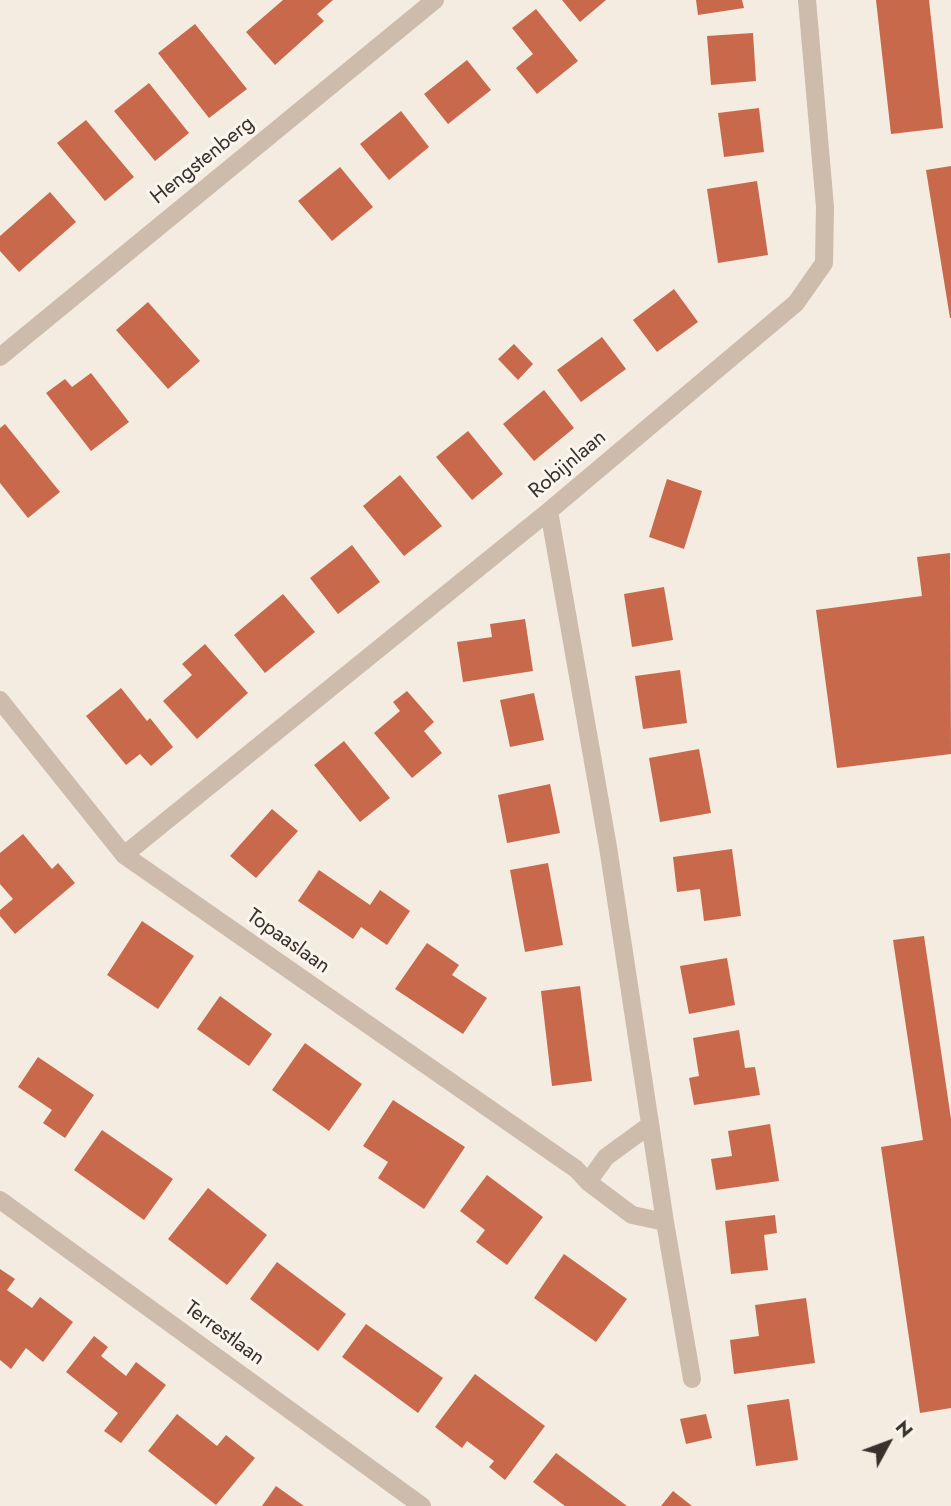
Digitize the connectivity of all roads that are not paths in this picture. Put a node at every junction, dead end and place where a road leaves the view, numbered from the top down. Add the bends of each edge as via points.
1 (435, 0) edge
2 (807, 0) edge
3 (0, 357) edge
4 (549, 511) junction
5 (0, 700) edge
6 (124, 855) junction
7 (650, 1125) junction
8 (588, 1182) junction
9 (0, 1200) edge
10 (665, 1222) junction
11 (692, 1379) dead end
12 (422, 1506) edge

1 - 3 street, Hengstenberg
2 - 4 street, Robijnlaan via 825,207 824,263 796,303
4 - 6 street, Robijnlaan
4 - 7 street via 608,847
5 - 6 street, Topaaslaan
6 - 8 street, Topaaslaan via 576,1169
7 - 8 street via 606,1157
7 - 10 street
8 - 10 street, Topaaslaan via 632,1215
9 - 12 street, Terrestlaan
10 - 11 street

